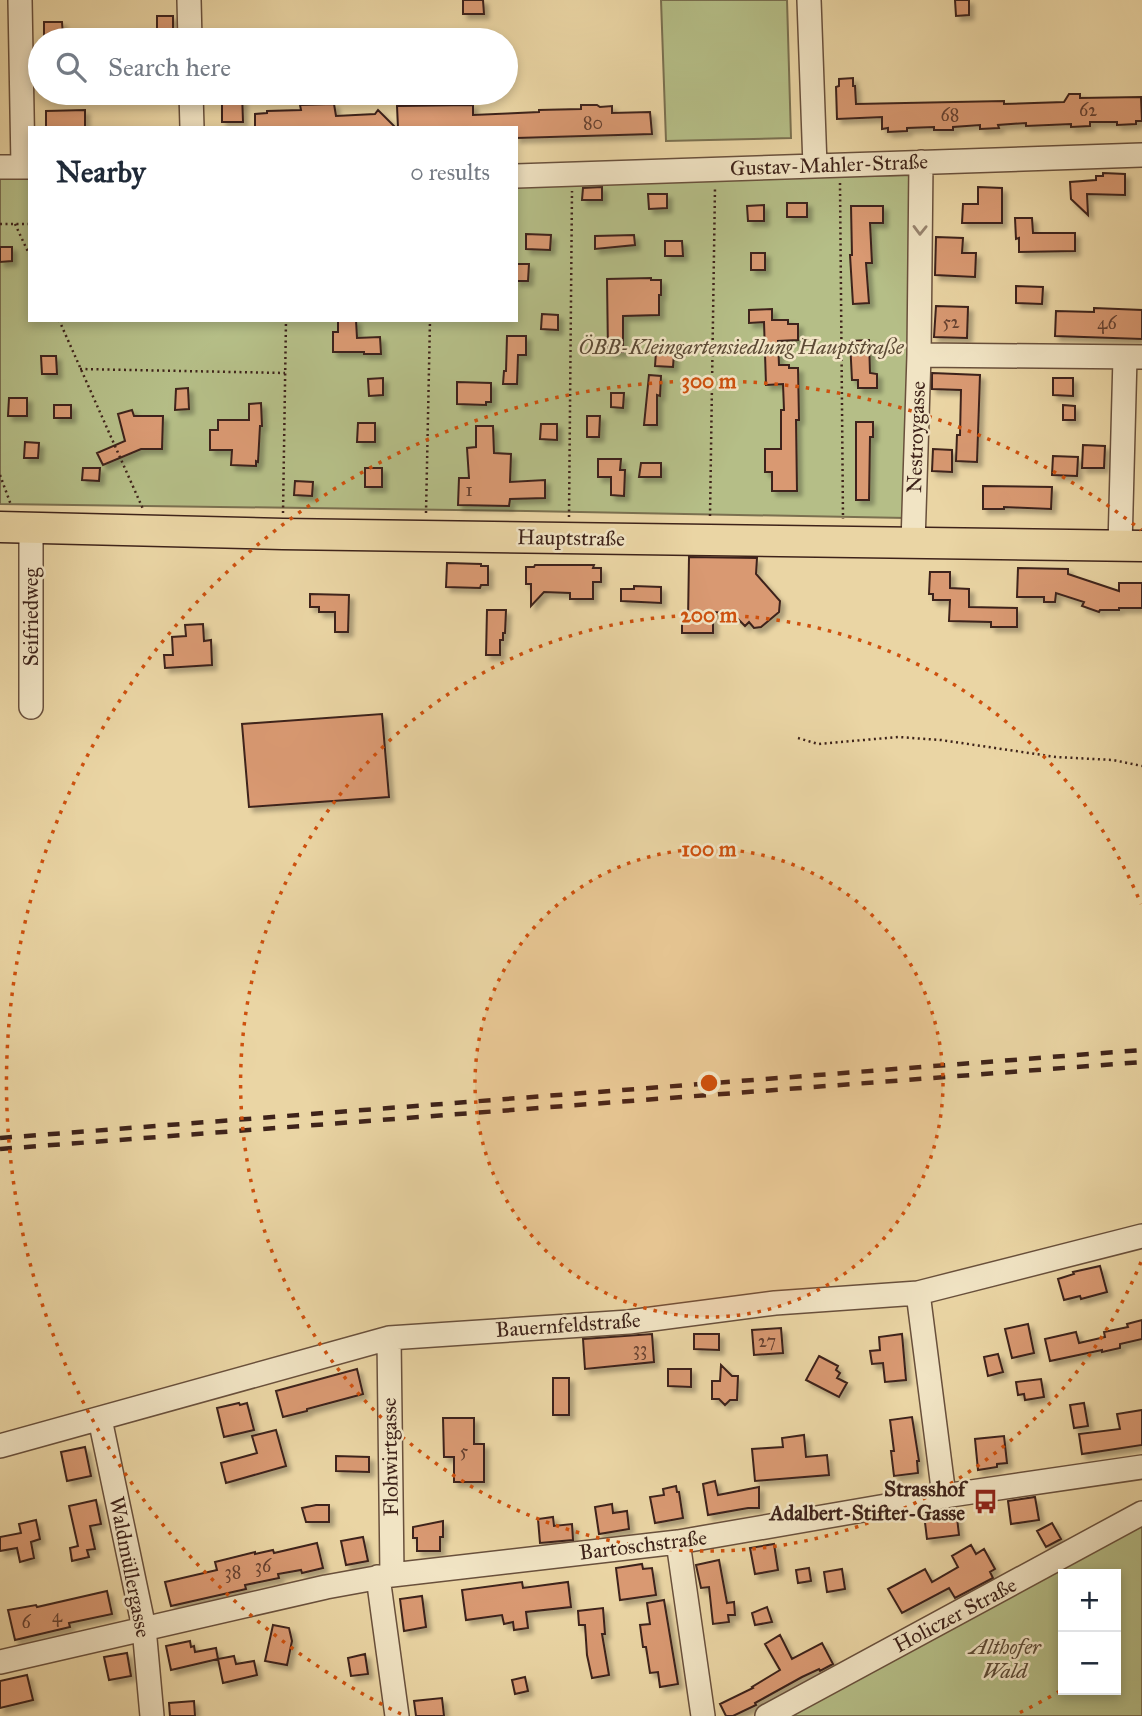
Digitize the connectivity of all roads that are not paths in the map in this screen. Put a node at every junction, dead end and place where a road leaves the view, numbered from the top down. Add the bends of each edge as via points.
1 (20, 0) edge
2 (189, 0) edge
3 (809, 0) edge
4 (190, 28) edge
5 (191, 105) edge
6 (192, 126) edge
7 (1142, 155) edge
8 (921, 162) junction
9 (815, 166) junction
10 (18, 167) edge
11 (518, 176) edge
12 (919, 355) junction
13 (1134, 357) edge
14 (17, 527) edge
15 (913, 543) junction
16 (1131, 546) edge
17 (31, 707) dead end
18 (1142, 1236) edge
19 (918, 1293) junction
20 (389, 1338) junction
21 (100, 1419) junction
22 (0, 1446) edge
23 (1142, 1466) edge
24 (944, 1496) junction
25 (1142, 1513) edge
26 (678, 1542) junction
27 (385, 1576) junction
28 (144, 1628) junction
29 (0, 1662) edge
30 (152, 1716) edge
31 (397, 1716) edge
32 (703, 1716) edge
33 (767, 1716) edge

1 - 10 street
2 - 4 street
3 - 9 street
5 - 6 street
7 - 8 street, Gustav-Mahler-Straße
8 - 9 street, Gustav-Mahler-Straße
8 -> 12 street, Nestroygasse
9 - 11 street, Gustav-Mahler-Straße
12 - 13 street
12 - 15 street, Nestroygasse
13 - 16 street
14 - 15 main road, Hauptstraße
14 - 17 street, Seifriedweg
15 - 16 main road, Hauptstraße
18 - 19 street, Bauernfeldstraße
19 - 20 street, Bauernfeldstraße via 629,1322
19 - 24 street
20 - 21 street, Bauernfeldstraße
20 - 27 street, Flohwirtgasse
21 - 22 street, Bauernfeldstraße
21 - 28 street, Waldmüllergasse
23 - 24 street, Bartoschstraße
24 - 26 street, Bartoschstraße
25 - 33 street, Holiczer Straße
26 - 27 street, Bartoschstraße
26 - 32 street
27 - 28 street, Bartoschstraße
27 - 31 street, Flohwirtgasse
28 - 29 street, Bartoschstraße
28 - 30 street, Waldmüllergasse

